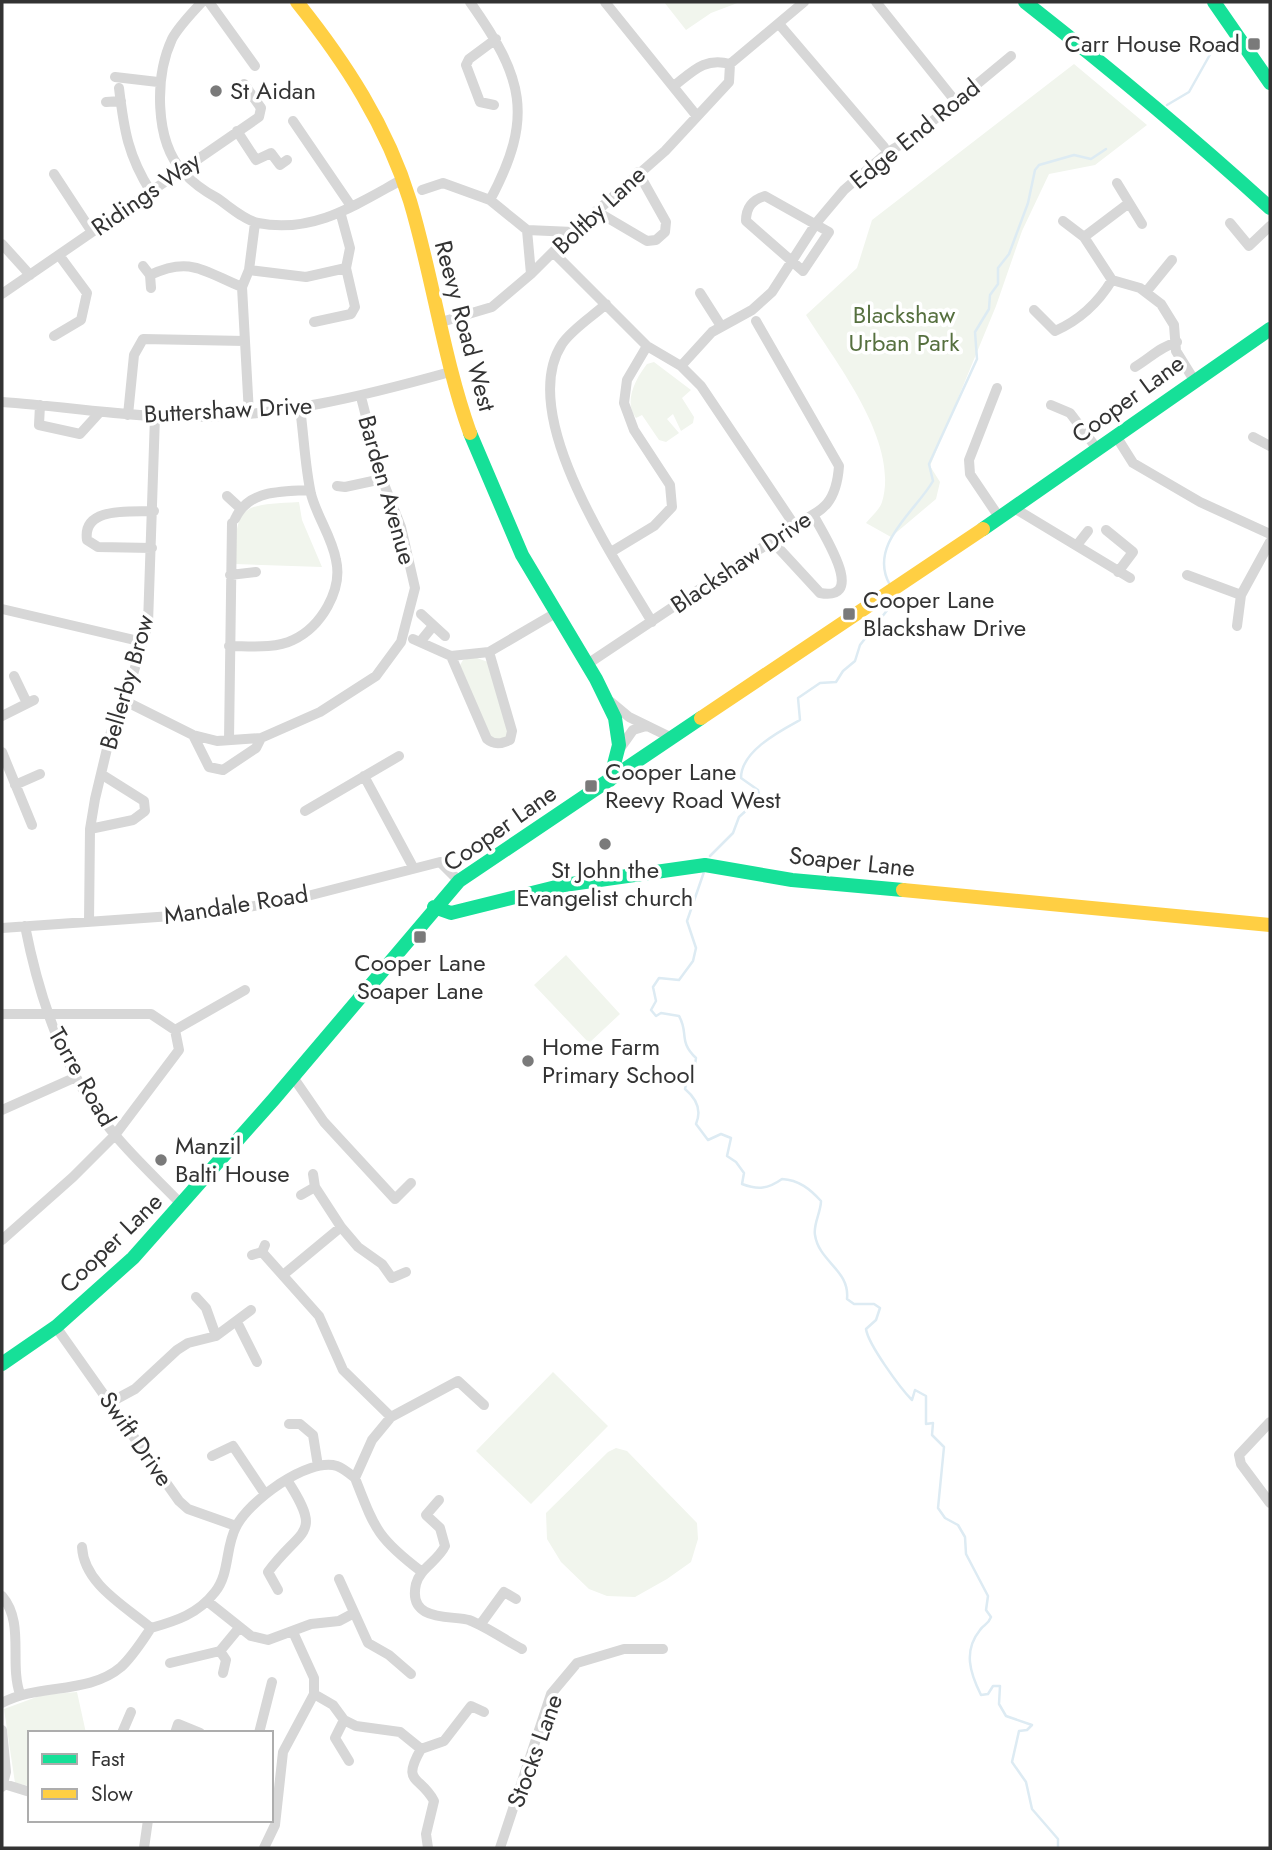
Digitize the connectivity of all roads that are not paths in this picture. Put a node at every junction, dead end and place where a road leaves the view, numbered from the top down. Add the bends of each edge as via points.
1 (202, 2) edge
2 (209, 2) edge
3 (297, 2) edge
4 (470, 2) edge
5 (605, 2) edge
6 (804, 2) edge
7 (876, 2) edge
8 (1025, 2) edge
9 (1214, 2) edge
10 (779, 23) junction
11 (496, 39) junction
12 (1011, 57) dead end
13 (730, 64) junction
14 (255, 66) dead end
15 (115, 77) dead end
16 (158, 82) junction
17 (244, 83) dead end
18 (1270, 83) edge
19 (674, 86) junction
20 (120, 88) dead end
21 (106, 102) dead end
22 (121, 102) junction
23 (956, 102) junction
24 (494, 105) dead end
25 (696, 115) junction
26 (293, 121) dead end
27 (237, 131) junction
28 (884, 147) dead end
29 (256, 160) junction
30 (287, 160) dead end
31 (181, 170) junction
32 (638, 172) junction
33 (253, 173) dead end
34 (54, 174) dead end
35 (403, 179) junction
36 (1117, 183) dead end
37 (422, 190) dead end
38 (151, 192) junction
39 (491, 200) junction
40 (1129, 203) junction
41 (351, 206) junction
42 (1270, 208) edge
43 (596, 211) junction
44 (341, 215) junction
45 (1063, 220) dead end
46 (817, 222) junction
47 (255, 223) junction
48 (1230, 223) dead end
49 (1142, 224) dead end
50 (1270, 226) edge
51 (527, 230) junction
52 (92, 232) junction
53 (573, 232) junction
54 (1084, 237) junction
55 (2, 244) edge
56 (553, 252) junction
57 (59, 255) junction
58 (1172, 260) dead end
59 (791, 261) junction
60 (142, 266) dead end
61 (346, 268) junction
62 (249, 270) junction
63 (531, 274) junction
64 (30, 275) junction
65 (150, 275) junction
66 (306, 277) junction
67 (1112, 280) junction
68 (242, 286) junction
69 (151, 288) dead end
70 (307, 288) dead end
71 (1146, 292) junction
72 (700, 293) dead end
73 (2, 294) edge
74 (606, 304) junction
75 (1034, 310) dead end
76 (756, 321) dead end
77 (314, 322) dead end
78 (438, 323) junction
79 (721, 326) junction
80 (1270, 330) edge
81 (54, 336) dead end
82 (245, 341) junction
83 (1177, 341) junction
84 (647, 346) junction
85 (681, 366) junction
86 (1135, 368) dead end
87 (450, 372) junction
88 (1194, 380) junction
89 (997, 388) dead end
90 (361, 397) junction
91 (2, 402) edge
92 (40, 405) junction
93 (1051, 405) dead end
94 (300, 408) junction
95 (100, 412) junction
96 (249, 414) junction
97 (128, 415) junction
98 (155, 416) junction
99 (1116, 436) junction
100 (1253, 436) dead end
101 (1270, 446) edge
102 (1098, 450) junction
103 (382, 479) junction
104 (337, 486) dead end
105 (310, 491) junction
106 (227, 496) dead end
107 (240, 508) junction
108 (1014, 508) junction
109 (154, 511) junction
110 (814, 516) junction
111 (999, 517) junction
112 (793, 523) junction
113 (1106, 530) dead end
114 (1088, 531) dead end
115 (1270, 534) edge
116 (772, 541) junction
117 (1270, 542) edge
118 (1077, 545) junction
119 (152, 548) junction
120 (611, 552) junction
121 (256, 572) dead end
122 (1118, 572) junction
123 (230, 575) junction
124 (1187, 575) dead end
125 (1130, 578) dead end
126 (1241, 595) junction
127 (2, 609) edge
128 (421, 614) dead end
129 (554, 614) junction
130 (652, 622) junction
131 (433, 626) junction
132 (1237, 626) dead end
133 (445, 636) dead end
134 (144, 642) junction
135 (229, 646) junction
136 (489, 652) junction
137 (451, 656) junction
138 (586, 665) junction
139 (15, 676) dead end
140 (605, 697) junction
141 (125, 701) junction
142 (2, 716) edge
143 (646, 726) junction
144 (193, 735) junction
145 (261, 738) junction
146 (673, 738) junction
147 (229, 740) junction
148 (2, 751) edge
149 (618, 753) junction
150 (399, 756) dead end
151 (40, 774) dead end
152 (101, 774) junction
153 (365, 776) junction
154 (610, 780) junction
155 (15, 785) junction
156 (305, 811) dead end
157 (32, 825) dead end
158 (90, 829) junction
159 (413, 867) junction
160 (459, 881) junction
161 (434, 907) junction
162 (89, 922) junction
163 (1270, 925) edge
164 (25, 926) junction
165 (2, 928) edge
166 (245, 990) dead end
167 (2, 1014) edge
168 (48, 1015) junction
169 (176, 1030) junction
170 (76, 1077) junction
171 (293, 1077) junction
172 (2, 1110) edge
173 (115, 1135) junction
174 (313, 1174) dead end
175 (411, 1183) dead end
176 (315, 1187) junction
177 (300, 1195) dead end
178 (182, 1205) junction
179 (341, 1227) junction
180 (2, 1240) edge
181 (260, 1251) dead end
182 (406, 1272) dead end
183 (284, 1275) junction
184 (196, 1297) dead end
185 (251, 1310) dead end
186 (237, 1322) junction
187 (56, 1326) junction
188 (216, 1336) junction
189 (257, 1362) dead end
190 (2, 1364) edge
191 (111, 1402) junction
192 (484, 1405) dead end
193 (391, 1417) junction
194 (1270, 1422) edge
195 (289, 1424) dead end
196 (212, 1456) dead end
197 (318, 1466) junction
198 (355, 1478) junction
199 (287, 1480) junction
200 (265, 1494) junction
201 (439, 1500) dead end
202 (1270, 1503) edge
203 (236, 1525) junction
204 (82, 1547) dead end
205 (422, 1573) junction
206 (339, 1578) dead end
207 (278, 1590) dead end
208 (2, 1596) edge
209 (516, 1599) dead end
210 (207, 1601) junction
211 (354, 1613) junction
212 (480, 1625) junction
213 (151, 1628) junction
214 (239, 1628) junction
215 (293, 1632) junction
216 (522, 1649) dead end
217 (663, 1649) dead end
218 (220, 1651) junction
219 (170, 1663) dead end
220 (223, 1673) dead end
221 (411, 1674) dead end
222 (272, 1682) dead end
223 (20, 1694) junction
224 (314, 1694) junction
225 (2, 1703) edge
226 (131, 1712) dead end
227 (484, 1712) dead end
228 (344, 1720) junction
229 (2, 1730) edge
230 (123, 1731) edge
231 (176, 1731) edge
232 (195, 1731) edge
233 (260, 1731) edge
234 (3, 1745) edge
235 (421, 1749) junction
236 (273, 1750) edge
237 (283, 1752) junction
238 (349, 1761) dead end
239 (3, 1785) edge
240 (274, 1788) edge
241 (28, 1791) edge
242 (148, 1822) edge
243 (144, 1848) edge
244 (264, 1848) edge
245 (428, 1848) edge
246 (500, 1848) edge

1 - 16 street via 173,37
2 - 14 street
3 - 35 main road, Reevy Road West via 352,71
4 - 11 street
5 - 19 street
6 - 10 street, Boltby Lane
7 - 23 street
8 - 42 main road via 1181,127
9 - 18 main road
10 - 13 street, Boltby Lane
10 - 28 street
11 - 24 street via 466,65 480,102
11 - 39 street via 510,69 519,115 512,152
12 - 23 street, Edge End Road
13 - 19 street via 715,60 702,64
13 - 25 street, Boltby Lane via 729,82
15 - 16 street
16 - 31 street via 168,143
17 - 27 street, Ridings Way via 261,108 259,117
19 - 25 street
20 - 22 street
21 - 22 street
22 - 38 street via 125,141
23 - 46 street, Edge End Road via 867,169
25 - 32 street, Boltby Lane via 665,151
26 - 41 street
27 - 29 street
27 - 31 street, Ridings Way
29 - 30 street via 271,153 280,165
29 - 33 street
31 - 38 street, Ridings Way
31 - 47 street via 200,188
32 - 43 street, Boltby Lane
32 - 43 street via 666,222 665,232 647,241
34 - 52 street
35 - 41 street
35 - 78 main road, Reevy Road West
36 - 40 street
37 - 39 street via 443,183
38 - 52 street, Ridings Way
39 - 51 street
40 - 49 street
40 - 54 street
41 - 44 street
43 - 53 street, Boltby Lane
44 - 47 street via 308,222
44 - 61 street via 350,248
45 - 54 street
46 - 59 street, Edge End Road
46 - 59 street via 829,235 807,268 800,270
46 - 59 street via 765,196 751,203 746,221
47 - 62 street
48 - 50 street via 1249,246
51 - 53 street
51 - 63 street
52 - 57 street, Ridings Way
53 - 56 street, Boltby Lane
54 - 67 street
55 - 64 street
56 - 63 street, Boltby Lane
56 - 74 street
57 - 64 street, Ridings Way
57 - 81 street via 86,293 81,320
58 - 71 street
59 - 79 street, Edge End Road via 772,292 752,310
60 - 65 street
61 - 66 street
61 - 77 street via 355,307 351,314
62 - 66 street
62 - 68 street
63 - 78 street, Boltby Lane via 492,307
64 - 73 street, Ridings Way
65 - 68 street via 187,264
65 - 69 street
66 - 70 street
67 - 71 street
67 - 75 street via 1101,299 1055,331
68 - 82 street
71 - 83 street via 1161,304 1174,325
72 - 79 street
74 - 84 street
74 - 120 street via 562,344 549,386 553,427
76 - 110 street, Blackshaw Drive via 839,466 837,489
78 - 87 main road, Reevy Road West
79 - 85 street, Edge End Road
80 - 88 main road, Cooper Lane
82 - 96 street
82 - 97 street via 143,339 134,355
83 - 86 street via 1160,346
83 - 88 street via 1176,351
84 - 85 street
84 - 120 street via 627,380 624,403 634,430 670,485 672,507 654,526
85 - 112 street via 701,386
87 - 90 street, Buttershaw Drive
87 - 129 main road, Reevy Road West via 507,528
88 - 99 main road, Cooper Lane
89 - 111 street via 969,460 970,474
90 - 94 street, Buttershaw Drive
90 - 103 street, Barden Avenue
91 - 92 street, Buttershaw Drive
92 - 95 street, Buttershaw Drive
92 - 95 street via 39,425 80,433
93 - 102 street via 1070,413
94 - 96 street, Buttershaw Drive
94 - 105 street
95 - 97 street, Buttershaw Drive
96 - 98 street, Buttershaw Drive
97 - 98 street, Buttershaw Drive
98 - 109 street, Bellerby Brow
99 - 102 main road, Cooper Lane
99 - 115 street via 1133,463 1200,502
100 - 101 street
102 - 108 main road, Cooper Lane
103 - 104 street
103 - 145 street, Barden Avenue via 401,527 415,588 401,642 376,676 320,712
105 - 107 street via 271,493 247,500
105 - 135 street via 336,559 336,587 319,620 293,640
106 - 107 street
107 - 123 street via 233,521
108 - 111 main road, Cooper Lane
108 - 118 street
109 - 119 street, Bellerby Brow
109 - 119 street via 100,515 86,531 87,540 98,547
110 - 112 street, Blackshaw Drive
110 - 116 street via 844,574 841,586 833,592 820,593
111 - 146 main road, Cooper Lane
112 - 116 street, Blackshaw Drive
113 - 122 street via 1133,552
114 - 118 street
116 - 130 street, Blackshaw Drive
117 - 126 street
118 - 122 street
119 - 134 street, Bellerby Brow
120 - 130 street
121 - 123 street
122 - 125 street
123 - 135 street
124 - 126 street
126 - 132 street
127 - 134 street
128 - 131 street
129 - 136 street
129 - 138 main road, Reevy Road West
130 - 138 street, Blackshaw Drive
131 - 133 street
131 - 137 street via 416,640
134 - 141 street, Bellerby Brow
135 - 147 street
136 - 137 street
136 - 137 street via 512,731 509,740 495,744 487,739
138 - 140 main road, Reevy Road West
139 - 142 street via 31,701
140 - 143 street
140 - 149 main road via 619,733
141 - 144 street, Barden Avenue
141 - 152 street, Bellerby Brow via 111,732
143 - 146 street
143 - 149 street via 633,730
144 - 145 street via 209,767 223,770 256,748
144 - 147 street, Barden Avenue
145 - 147 street, Barden Avenue
146 - 154 main road, Cooper Lane
148 - 155 street
149 - 154 main road
150 - 153 street
151 - 155 street
152 - 158 street, Bellerby Brow
152 - 158 street, Bellerby Brow via 144,801 145,811 133,820
153 - 156 street
153 - 159 street
154 - 160 main road, Cooper Lane
155 - 157 street
158 - 162 street, Bellerby Brow
159 - 160 street, Mandale Road via 440,862
159 - 162 street, Mandale Road via 288,901 200,914
160 - 161 main road, Cooper Lane
161 - 163 main road, Soaper Lane via 451,913 564,885 705,865 792,880
161 - 171 main road, Cooper Lane
162 - 164 street, Mandale Road
164 - 165 street, Mandale Road
164 - 168 street, Torre Road
166 - 169 street
167 - 168 street
168 - 169 street via 151,1014
168 - 170 street, Torre Road
169 - 173 street via 179,1050
170 - 172 street
170 - 173 street, Torre Road
171 - 175 street via 324,1122 398,1203
171 - 178 main road, Cooper Lane
173 - 178 street, Torre Road
173 - 180 street
174 - 176 street
176 - 177 street
176 - 179 street
178 - 187 main road, Cooper Lane via 133,1258
179 - 182 street via 392,1278
179 - 183 street
181 - 183 street
183 - 193 street via 319,1317 343,1370
184 - 188 street via 206,1308
185 - 186 street
186 - 188 street
186 - 189 street
187 - 190 main road, Cooper Lane
187 - 191 street, Swift Drive
188 - 191 street via 188,1343 135,1389
191 - 203 street, Swift Drive via 179,1501 188,1509
192 - 193 street via 458,1376
193 - 198 street via 372,1440
194 - 202 street via 1239,1455
195 - 197 street via 300,1424 313,1435
196 - 200 street via 232,1442
197 - 198 street via 337,1466
197 - 199 street
198 - 205 street via 378,1534
199 - 200 street
199 - 207 street via 308,1521 301,1536 268,1572
200 - 203 street
201 - 205 street via 426,1515 440,1528 445,1546
203 - 210 street via 224,1577
204 - 213 street via 78,1563
205 - 212 street via 415,1594 427,1612
206 - 211 street
208 - 223 street via 15,1621 14,1678
209 - 212 street via 504,1592
210 - 213 street via 179,1621
210 - 214 street
211 - 215 street
211 - 221 street via 368,1643
212 - 216 street
213 - 223 street via 129,1658 103,1677
214 - 215 street via 268,1640
214 - 218 street
215 - 224 street via 314,1678
217 - 246 street, Stocks Lane via 624,1649 577,1663 551,1694
218 - 219 street
218 - 220 street via 226,1660
222 - 233 street
223 - 225 street
224 - 228 street via 333,1705
224 - 237 street
226 - 230 street
227 - 235 street via 472,1702 444,1741
228 - 235 street via 400,1732
228 - 238 street via 335,1738
229 - 234 street
231 - 232 street via 178,1724
234 - 239 street
235 - 245 street via 411,1766 415,1782 434,1801 426,1834
236 - 237 street
237 - 240 street
239 - 241 street
240 - 244 street via 275,1825
242 - 243 street

